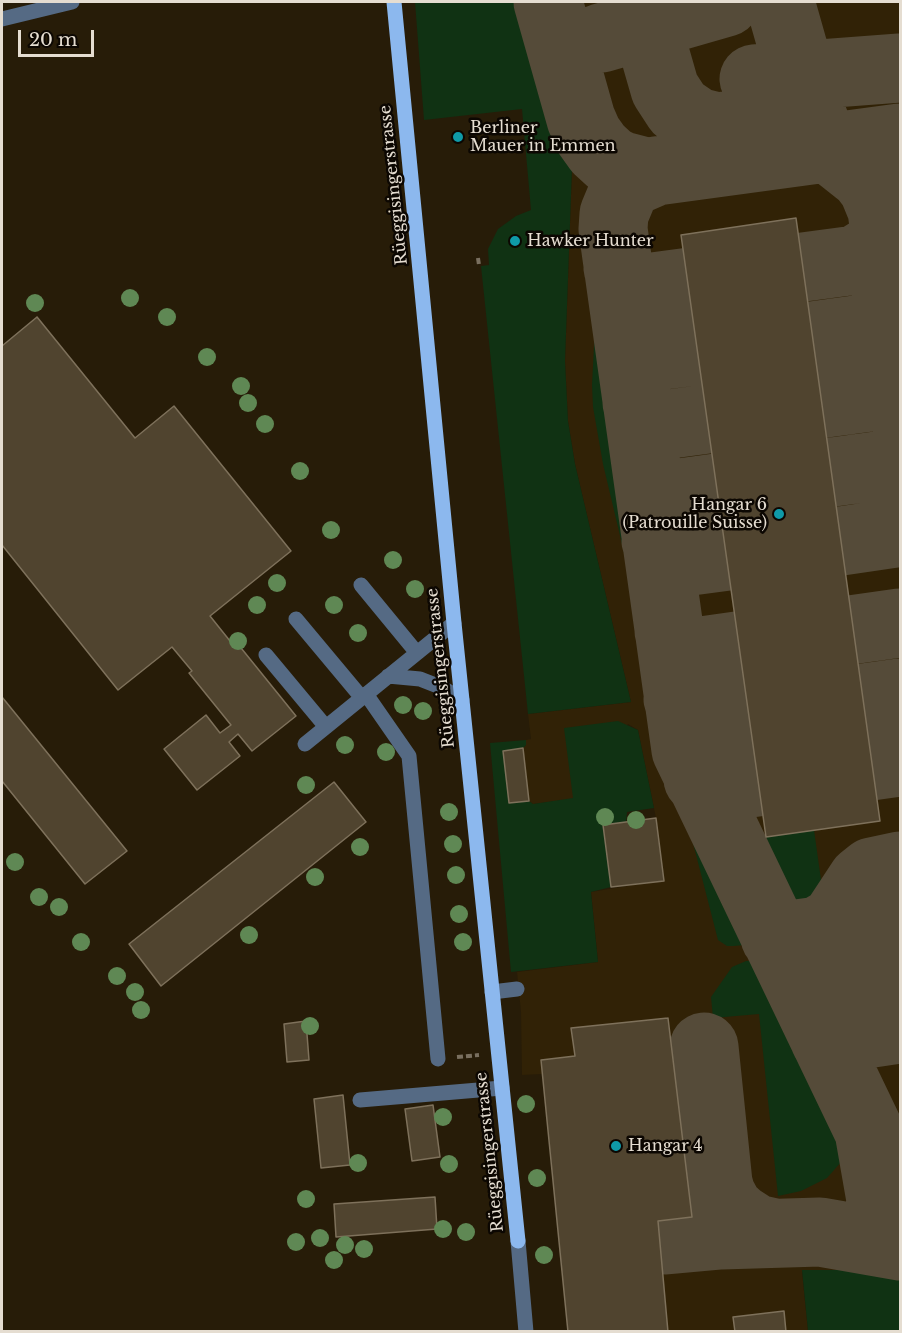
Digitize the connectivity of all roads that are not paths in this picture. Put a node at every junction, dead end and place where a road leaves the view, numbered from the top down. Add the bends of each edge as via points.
1 (72, 2) edge
2 (394, 2) edge
3 (2, 19) edge
4 (361, 585) dead end
5 (296, 619) dead end
6 (454, 622) junction
7 (417, 653) junction
8 (266, 655) dead end
9 (388, 676) junction
10 (364, 696) junction
11 (462, 699) junction
12 (326, 727) junction
13 (304, 744) dead end
14 (517, 989) dead end
15 (492, 992) junction
16 (438, 1059) dead end
17 (502, 1088) junction
18 (360, 1100) dead end
19 (518, 1241) joint
20 (526, 1332) edge

1 - 3 street
2 - 6 main road, Rüeggisingerstrasse
4 - 7 street
5 - 10 street
6 - 7 street
6 - 11 main road, Rüeggisingerstrasse
7 - 9 street
8 - 12 street
9 - 10 street
9 - 11 street via 420,679
10 - 12 street
10 - 16 street via 410,756
11 - 15 main road, Rüeggisingerstrasse
12 - 13 street
14 - 15 street
15 - 17 main road, Rüeggisingerstrasse
17 - 18 street
17 - 19 main road, Rüeggisingerstrasse
19 - 20 street, Rüeggisingerstrasse

